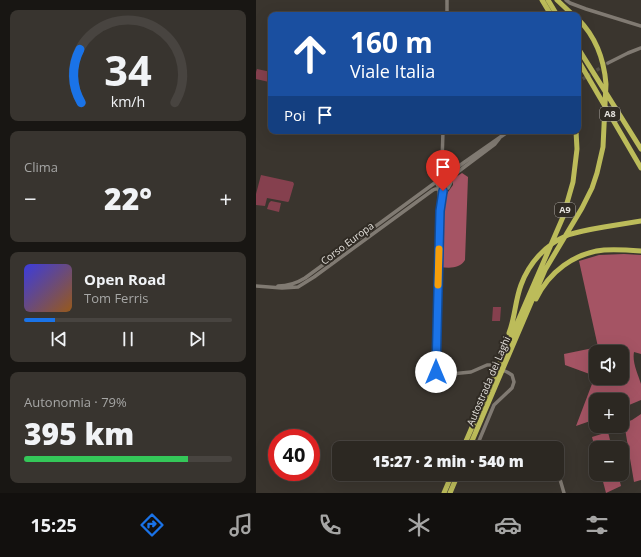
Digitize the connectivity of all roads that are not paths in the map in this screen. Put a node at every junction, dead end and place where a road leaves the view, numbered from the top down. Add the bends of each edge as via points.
1 (447, 0) edge
2 (542, 0) edge
3 (548, 0) edge
4 (557, 0) edge
5 (566, 0) edge
6 (447, 12) edge
7 (548, 12) edge
8 (555, 12) edge
9 (570, 12) edge
10 (581, 23) edge
11 (641, 26) edge
12 (641, 48) edge
13 (581, 53) edge
14 (605, 62) junction
15 (581, 65) edge
16 (443, 134) edge
17 (505, 134) edge
18 (576, 134) edge
19 (494, 143) junction
20 (641, 149) edge
21 (641, 168) edge
22 (443, 175) junction
23 (450, 180) junction
24 (436, 182) junction
25 (439, 188) junction
26 (444, 189) junction
27 (440, 211) junction
28 (641, 221) edge
29 (641, 251) edge
30 (256, 285) edge
31 (524, 321) junction
32 (502, 360) junction
33 (496, 375) junction
34 (466, 441) edge
35 (472, 441) edge
36 (479, 441) edge
37 (449, 481) edge
38 (455, 481) edge
39 (560, 481) edge
40 (444, 493) edge
41 (450, 493) edge
42 (564, 493) edge

1 - 6 main road
2 - 7 highway
3 - 8 highway
4 - 9 highway
5 - 11 main road
10 - 14 highway, A9 via 594,40
12 - 14 main road
13 - 20 highway, A8
14 - 31 highway, A9 via 603,147 598,173 582,208 545,270
15 - 21 highway, A8
16 - 22 main road
17 - 19 main road
18 - 32 highway, A9 via 573,182 563,217
19 - 22 main road
19 - 23 main road
22 - 23 main road
22 - 24 main road via 437,178
23 - 26 main road via 450,186
24 - 25 main road
24 - 30 main road, Corso Europa via 305,278 286,286
25 - 26 main road
25 - 27 main road
25 - 30 main road, Corso Europa via 298,287
26 - 27 main road
27 - 36 main road via 436,376 471,372 489,365 508,372 514,378 512,388 494,405
28 - 32 highway, A9 via 567,236 538,256 518,293
29 - 31 highway, A9 via 602,250 568,261 544,283
31 - 32 highway, Autostrada dei Laghi / A9
32 - 33 highway, A9
33 - 34 highway, Autostrada dei Laghi / A9
33 - 35 highway, Autostrada dei Laghi / A9
37 - 40 highway
38 - 41 highway
39 - 42 main road

